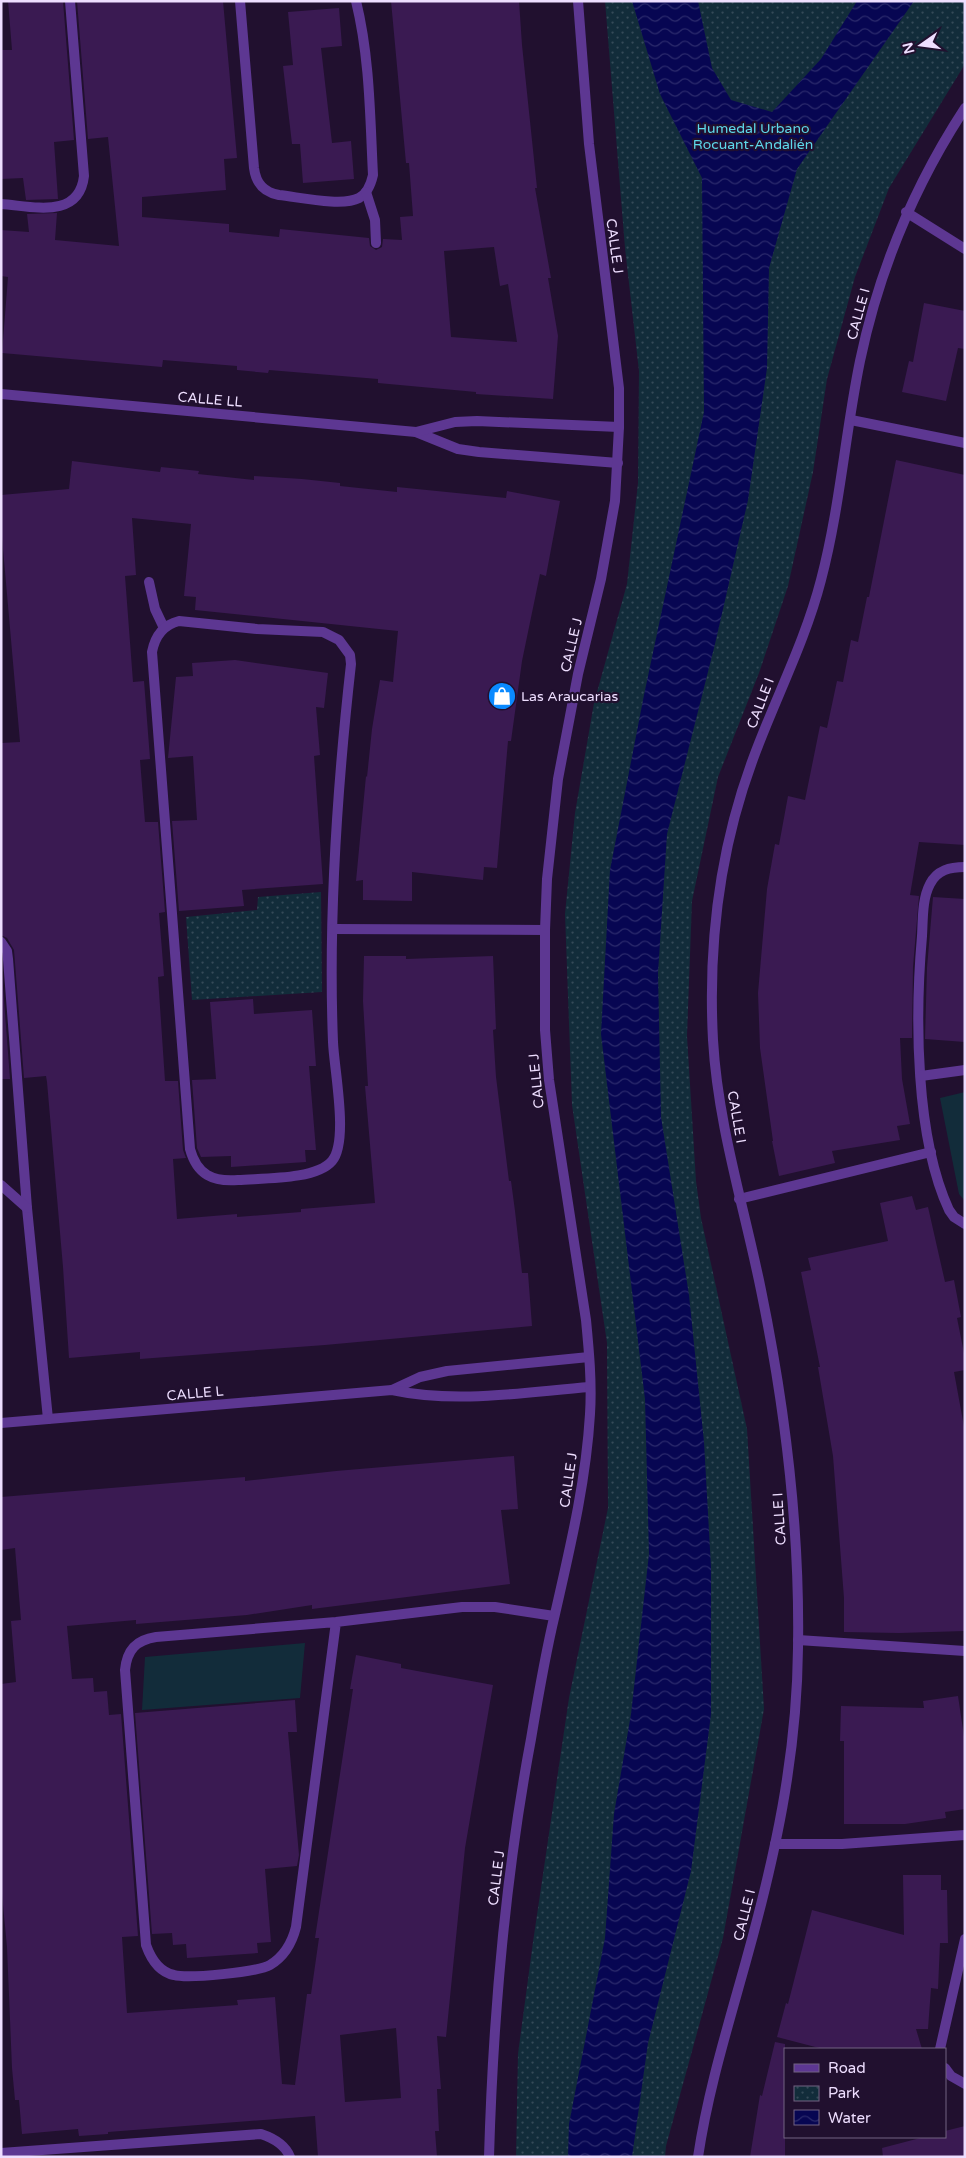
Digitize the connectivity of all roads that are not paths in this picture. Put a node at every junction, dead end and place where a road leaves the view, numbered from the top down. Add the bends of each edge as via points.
1 (70, 1) edge
2 (240, 1) edge
3 (356, 1) edge
4 (578, 1) edge
5 (965, 108) edge
6 (366, 192) junction
7 (1, 204) edge
8 (906, 212) junction
9 (376, 243) dead end
10 (965, 250) edge
11 (1, 394) edge
12 (851, 420) junction
13 (619, 426) junction
14 (416, 432) junction
15 (965, 443) edge
16 (618, 463) junction
17 (149, 582) dead end
18 (164, 628) junction
19 (965, 867) edge
20 (333, 928) junction
21 (545, 930) junction
22 (1, 942) edge
23 (965, 1070) edge
24 (921, 1076) junction
25 (931, 1152) junction
26 (1, 1185) edge
27 (739, 1199) junction
28 (27, 1208) junction
29 (965, 1224) edge
30 (589, 1357) junction
31 (590, 1386) junction
32 (392, 1390) junction
33 (48, 1419) junction
34 (1, 1423) edge
35 (554, 1616) junction
36 (336, 1622) junction
37 (798, 1640) junction
38 (965, 1651) edge
39 (965, 1835) edge
40 (775, 1844) junction
41 (965, 1939) edge
42 (940, 2048) edge
43 (946, 2069) edge
44 (965, 2084) edge
45 (1, 2152) edge
46 (290, 2157) edge
47 (489, 2157) edge
48 (698, 2157) edge

1 - 7 street via 83,186 72,201 63,206
2 - 6 street via 254,168 258,182 279,196 345,202
3 - 6 street via 366,53 374,175
4 - 13 street, CALLE J via 589,144 619,388
5 - 8 street, CALLE I via 932,161
6 - 9 street via 375,220
8 - 10 street
8 - 12 street, CALLE I via 871,311
11 - 14 street, CALLE LL
12 - 15 street
12 - 27 street, CALLE I via 819,589 736,809 718,901 713,975 714,1040 723,1125
13 - 14 street, CALLE LL via 477,421 456,422
13 - 16 street, CALLE J
14 - 16 street, CALLE LL via 479,452
16 - 21 street, CALLE J via 609,539 558,779
17 - 18 street via 155,609
18 - 20 street via 171,623 188,621 323,632 340,640 350,655 336,806
18 - 20 street via 152,652 190,1149 196,1166 210,1177 228,1180 315,1172 333,1160 337,1152 341,1134 333,1042
19 - 24 street via 944,870 935,876 926,892 919,968
20 - 21 street
21 - 30 street, CALLE J via 545,1030 549,1080 582,1284
22 - 28 street via 8,959
23 - 24 street
24 - 25 street
25 - 27 street
25 - 29 street via 949,1210
26 - 28 street
27 - 37 street, CALLE I via 761,1287 782,1418 794,1518
28 - 33 street
30 - 31 street, CALLE J
30 - 32 street, CALLE L via 447,1371
31 - 32 street, CALLE L via 456,1397 418,1396
31 - 35 street, CALLE J via 590,1414 580,1497
32 - 33 street, CALLE L
33 - 34 street, CALLE L
35 - 36 street via 474,1607
35 - 47 street, CALLE J via 530,1741 506,1901 493,2050
36 - 36 street via 156,1637 138,1642 131,1648 125,1670 146,1946 162,1970 186,1976 255,1970 269,1966 288,1948 296,1927
37 - 38 street
37 - 40 street, CALLE I via 794,1740
39 - 40 street via 842,1844
40 - 48 street, CALLE I via 749,1952 716,2065
41 - 42 street
43 - 44 street
45 - 46 street via 261,2134 280,2143

